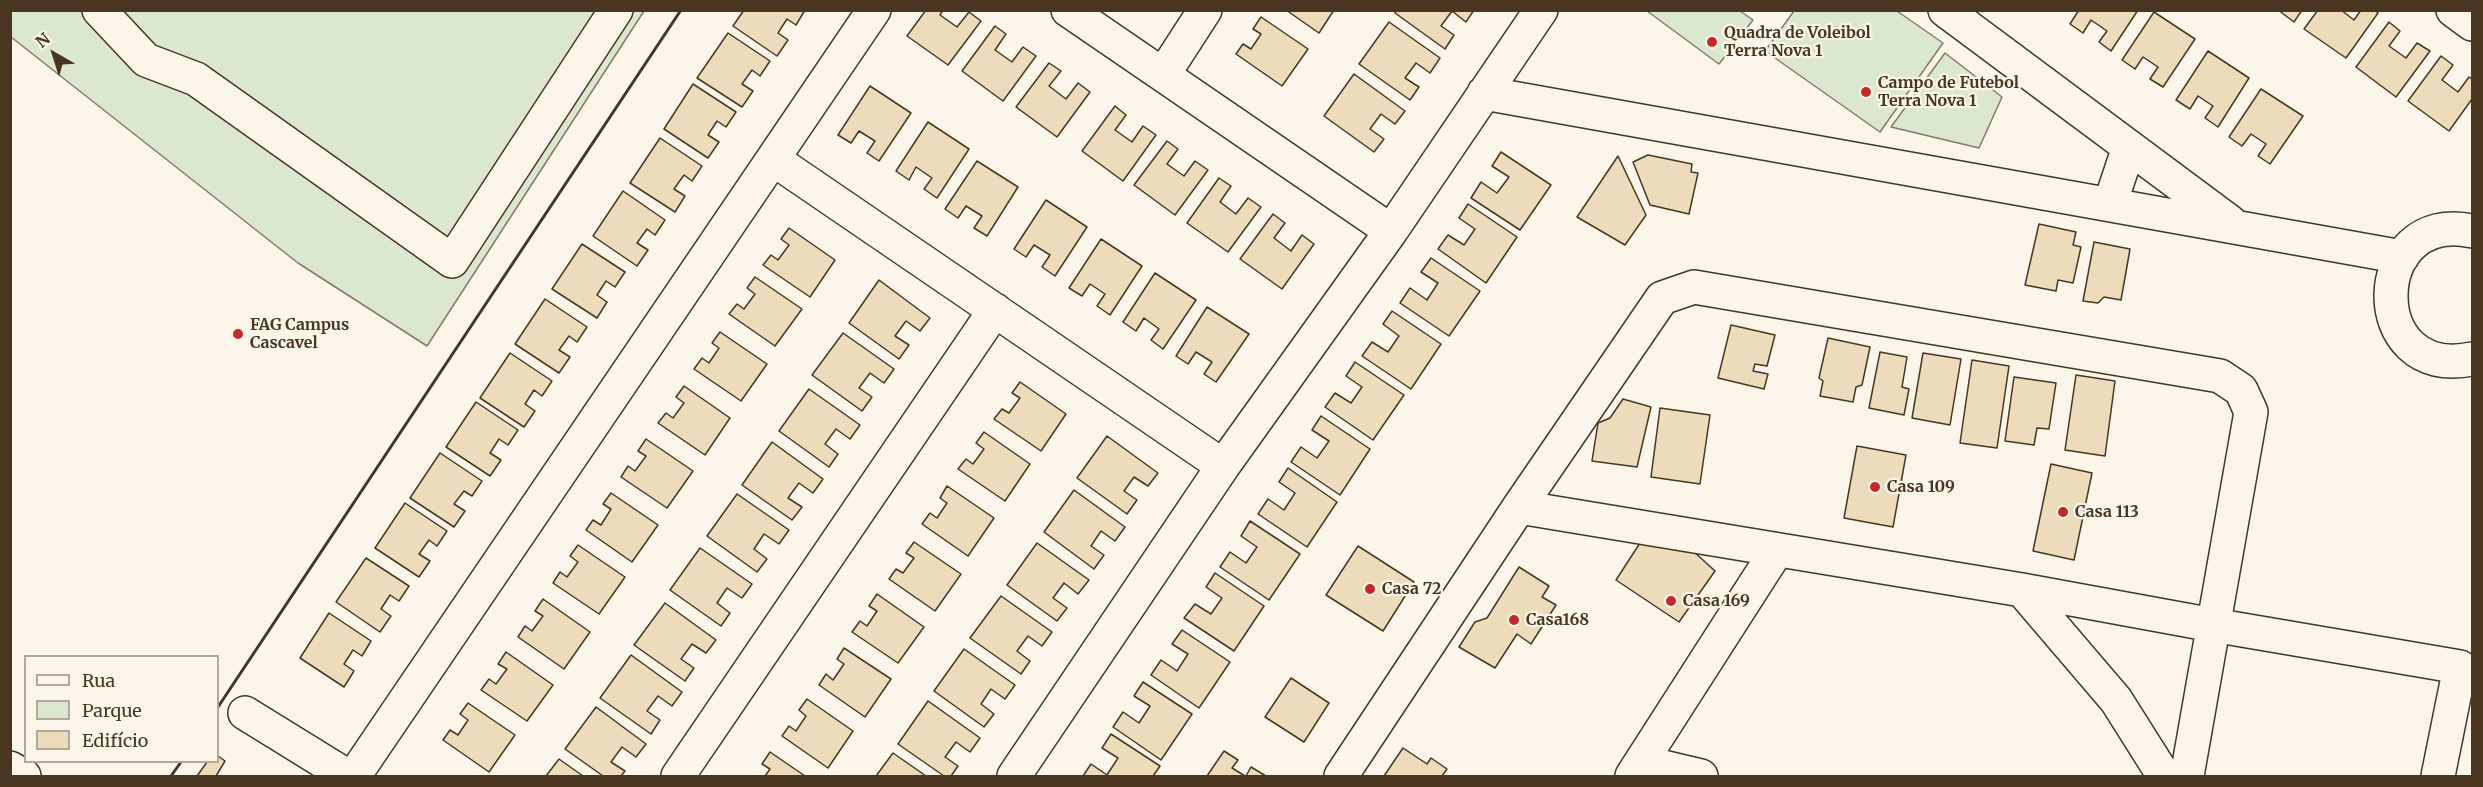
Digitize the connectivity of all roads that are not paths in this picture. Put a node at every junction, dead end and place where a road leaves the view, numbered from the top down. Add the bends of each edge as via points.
1 (99, 10) edge
2 (615, 10) edge
3 (874, 10) edge
4 (1068, 10) edge
5 (1205, 10) edge
6 (1541, 10) edge
7 (1945, 10) edge
8 (2453, 10) edge
9 (2472, 24) edge
10 (1163, 75) junction
11 (1484, 93) junction
12 (2129, 147) junction
13 (773, 159) junction
14 (2110, 204) junction
15 (2236, 227) junction
16 (1390, 231) junction
17 (2472, 231) edge
18 (2402, 257) junction
19 (995, 310) junction
20 (2472, 360) edge
21 (1223, 466) junction
22 (1519, 507) junction
23 (1777, 550) junction
24 (2022, 590) junction
25 (2212, 625) junction
26 (2466, 668) edge
27 (245, 713) dead end
28 (2461, 722) edge
29 (10, 768) edge
30 (1637, 769) edge
31 (24, 777) edge
32 (347, 777) edge
33 (354, 777) edge
34 (678, 777) edge
35 (1014, 777) edge
36 (1341, 777) edge
37 (1701, 777) edge
38 (2164, 777) edge
39 (2187, 777) edge
40 (2438, 777) edge

1 - 2 street via 146,60 196,79 452,261
3 - 13 street
4 - 10 street
5 - 10 street
6 - 11 street
7 - 12 street
8 - 9 street
10 - 16 street
11 - 14 street
11 - 16 street
12 - 14 street
12 - 15 street
13 - 19 street
13 - 33 street
14 - 15 street
15 - 18 street
16 - 21 street
17 - 18 street via 2437,231 2417,241
18 - 20 street via 2389,294 2400,332 2431,357 2451,362
19 - 21 street
19 - 34 street
21 - 35 street
22 - 23 street
22 - 25 street via 1662,298 1694,287 2220,376 2241,390 2252,412
22 - 36 street
23 - 24 street
23 - 30 street
24 - 25 street
24 - 38 street via 2116,700
25 - 26 street
25 - 39 street
26 - 28 street
27 - 32 street
28 - 40 street
29 - 31 street
30 - 37 street

